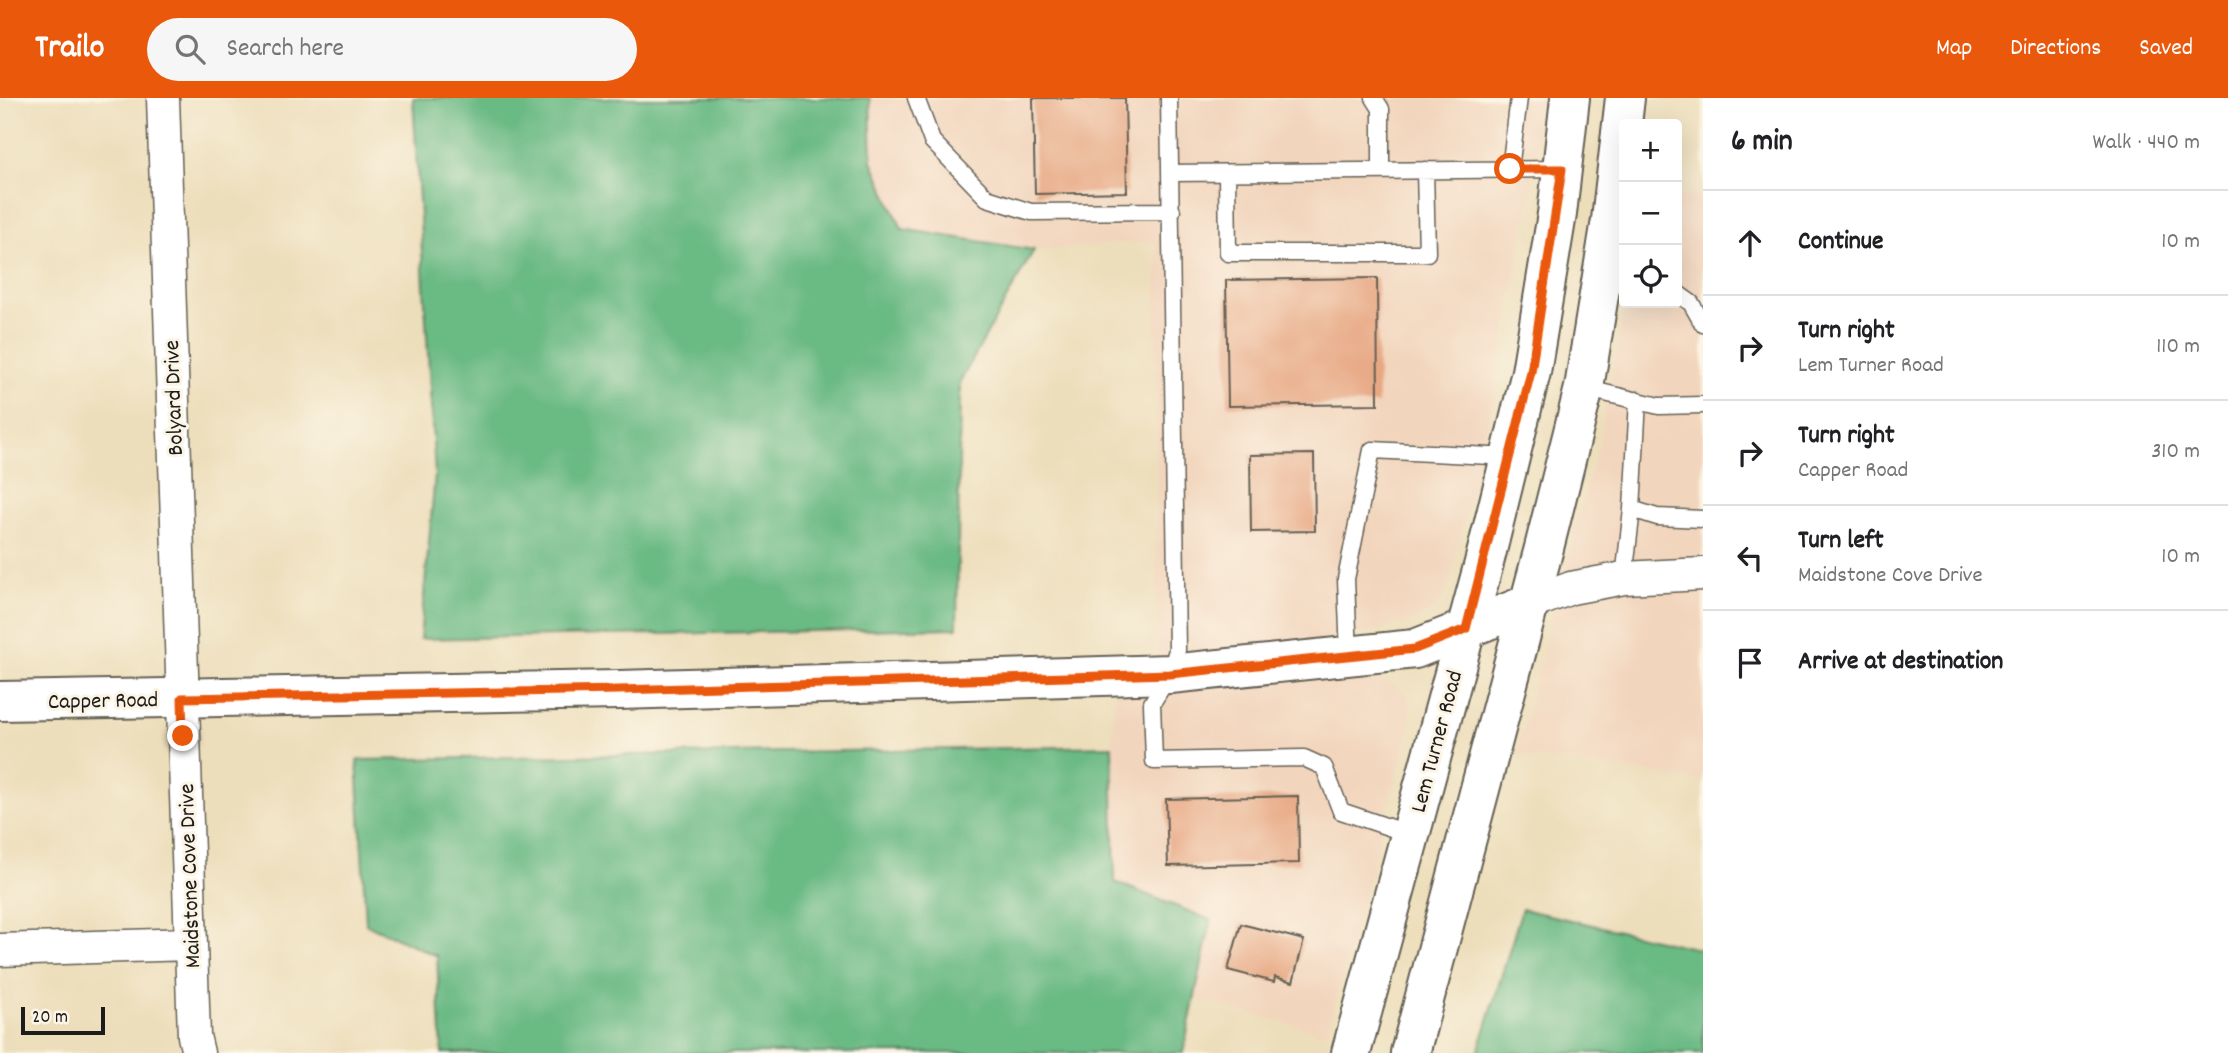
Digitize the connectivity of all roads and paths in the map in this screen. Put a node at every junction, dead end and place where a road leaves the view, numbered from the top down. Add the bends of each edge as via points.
1 (163, 98) edge
2 (916, 98) edge
3 (1169, 98) edge
4 (1374, 98) edge
5 (1519, 98) edge
6 (1570, 98) edge
7 (1625, 98) edge
8 (1510, 169) junction
9 (1562, 169) junction
10 (1381, 170) junction
11 (1425, 170) junction
12 (1170, 173) junction
13 (1227, 173) junction
14 (1172, 211) junction
15 (1615, 259) edge
16 (1682, 297) edge
17 (1703, 324) edge
18 (1584, 388) junction
19 (1638, 400) junction
20 (1703, 405) edge
21 (1510, 457) junction
22 (1632, 509) junction
23 (1703, 519) edge
24 (1703, 574) edge
25 (1624, 578) junction
26 (1529, 604) junction
27 (1466, 629) junction
28 (1349, 656) junction
29 (1170, 674) junction
30 (182, 698) junction
31 (0, 701) edge
32 (1409, 834) junction
33 (190, 944) junction
34 (0, 950) edge
35 (198, 1053) edge
36 (1351, 1053) edge
37 (1409, 1053) edge

1 - 30 street, Bolyard Drive
2 - 14 lane via 932,141 987,198 1031,212
3 - 12 lane
4 - 10 lane via 1381,109
5 - 8 lane
6 - 9 main road, Lem Turner Road
7 - 15 main road
8 - 9 lane
8 - 11 lane
9 - 21 main road, Lem Turner Road via 1531,372
10 - 11 lane
10 - 13 lane
11 - 13 lane via 1427,253 1228,253
12 - 13 lane
12 - 14 lane
14 - 29 lane via 1177,649
15 - 18 main road
16 - 17 lane
18 - 19 lane
18 - 26 main road
19 - 20 lane via 1660,406
19 - 22 lane
21 - 27 main road, Lem Turner Road
21 - 28 lane via 1372,450 1346,579
22 - 23 lane via 1657,517
22 - 25 lane
24 - 25 street, Capper Road
25 - 26 street, Capper Road via 1571,588
26 - 27 main road, Capper Road
26 - 37 main road
27 - 28 main road, Capper Road via 1415,649
27 - 32 main road, Lem Turner Road
28 - 29 main road, Capper Road
29 - 30 main road, Capper Road
29 - 32 lane via 1152,703 1154,761 1304,758 1324,767 1341,811
30 - 31 main road, Capper Road
30 - 33 street, Maidstone Cove Drive
32 - 36 main road, Lem Turner Road
33 - 34 street
33 - 35 street, Maidstone Cove Drive

